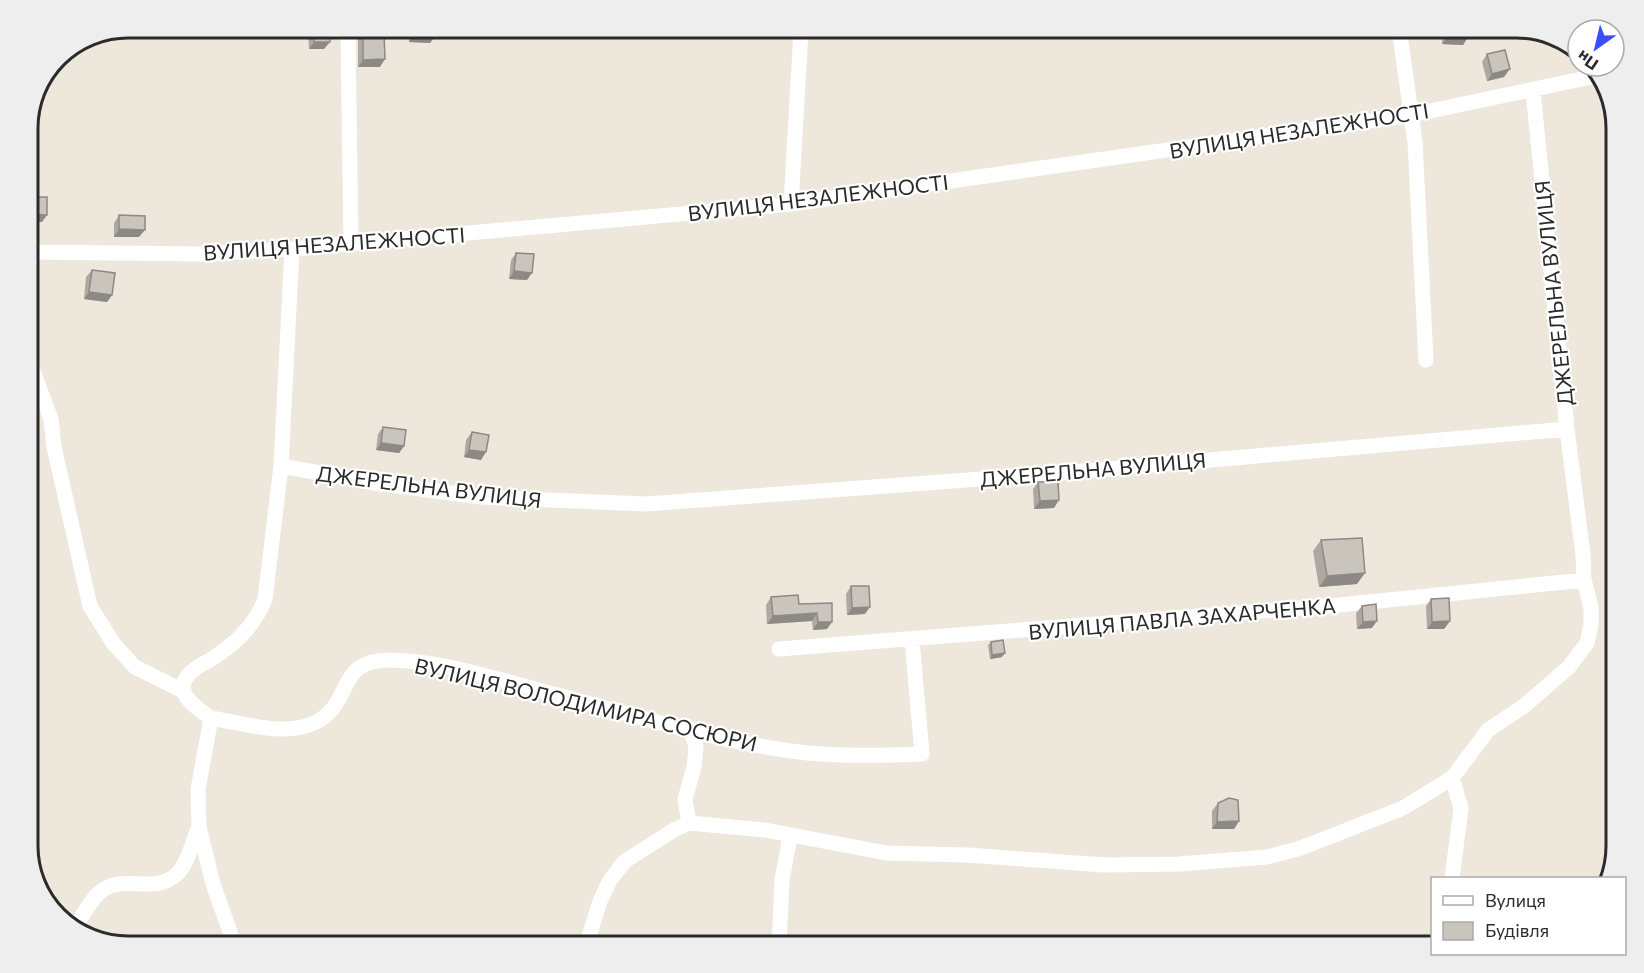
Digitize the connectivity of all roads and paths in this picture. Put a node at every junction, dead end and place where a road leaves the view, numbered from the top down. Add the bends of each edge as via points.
1 (348, 38) edge
2 (801, 38) edge
3 (1400, 38) edge
4 (1588, 78) edge
5 (1533, 91) junction
6 (1411, 115) junction
7 (791, 204) junction
8 (351, 244) junction
9 (292, 249) junction
10 (38, 252) edge
11 (1426, 360) dead end
12 (38, 384) edge
13 (1567, 429) junction
14 (281, 466) junction
15 (1584, 580) junction
16 (912, 640) junction
17 (779, 649) dead end
18 (183, 691) junction
19 (212, 718) junction
20 (690, 729) junction
21 (1452, 778) junction
22 (689, 823) junction
23 (200, 827) junction
24 (790, 836) junction
25 (1452, 877) edge
26 (79, 921) edge
27 (231, 936) edge
28 (590, 936) edge
29 (779, 936) edge

1 - 8 street
2 - 7 street
3 - 6 street
4 - 5 street, ВУЛИЦЯ НЕЗАЛЕЖНОСТІ
5 - 6 street, ВУЛИЦЯ НЕЗАЛЕЖНОСТІ
5 - 13 street, ДЖЕРЕЛЬНА ВУЛИЦЯ
6 - 7 street, ВУЛИЦЯ НЕЗАЛЕЖНОСТІ
6 - 11 street
7 - 8 street, ВУЛИЦЯ НЕЗАЛЕЖНОСТІ
8 - 9 street, ВУЛИЦЯ НЕЗАЛЕЖНОСТІ
9 - 10 street, ВУЛИЦЯ НЕЗАЛЕЖНОСТІ via 203,254
9 - 14 street
12 - 18 street via 51,419 90,606 113,643 135,667
13 - 14 street, ДЖЕРЕЛЬНА ВУЛИЦЯ via 646,504 481,497
13 - 15 street
14 - 18 street via 265,599 258,618 232,644 193,670 184,680
15 - 16 street, ВУЛИЦЯ ПАВЛА ЗАХАРЧЕНКА via 1339,605
15 - 21 street via 1591,625 1579,656 1524,706 1488,730
16 - 17 street, ВУЛИЦЯ ПАВЛА ЗАХАРЧЕНКА
16 - 20 street, ВУЛИЦЯ ВОЛОДИМИРА СОСЮРИ via 922,754 809,753
18 - 19 street via 192,705
19 - 20 street, ВУЛИЦЯ ВОЛОДИМИРА СОСЮРИ via 276,729 315,723 329,714 355,669 375,660 394,660 453,668
19 - 23 street via 198,789
20 - 22 street via 696,747 685,799
21 - 24 street via 1403,808 1301,848 1227,861 1104,866 886,853
21 - 25 street via 1461,807
22 - 24 street
22 - 28 street via 625,861 610,880
23 - 26 street via 177,873 159,884 120,883 105,888
23 - 27 street via 213,884
24 - 29 street via 782,880

